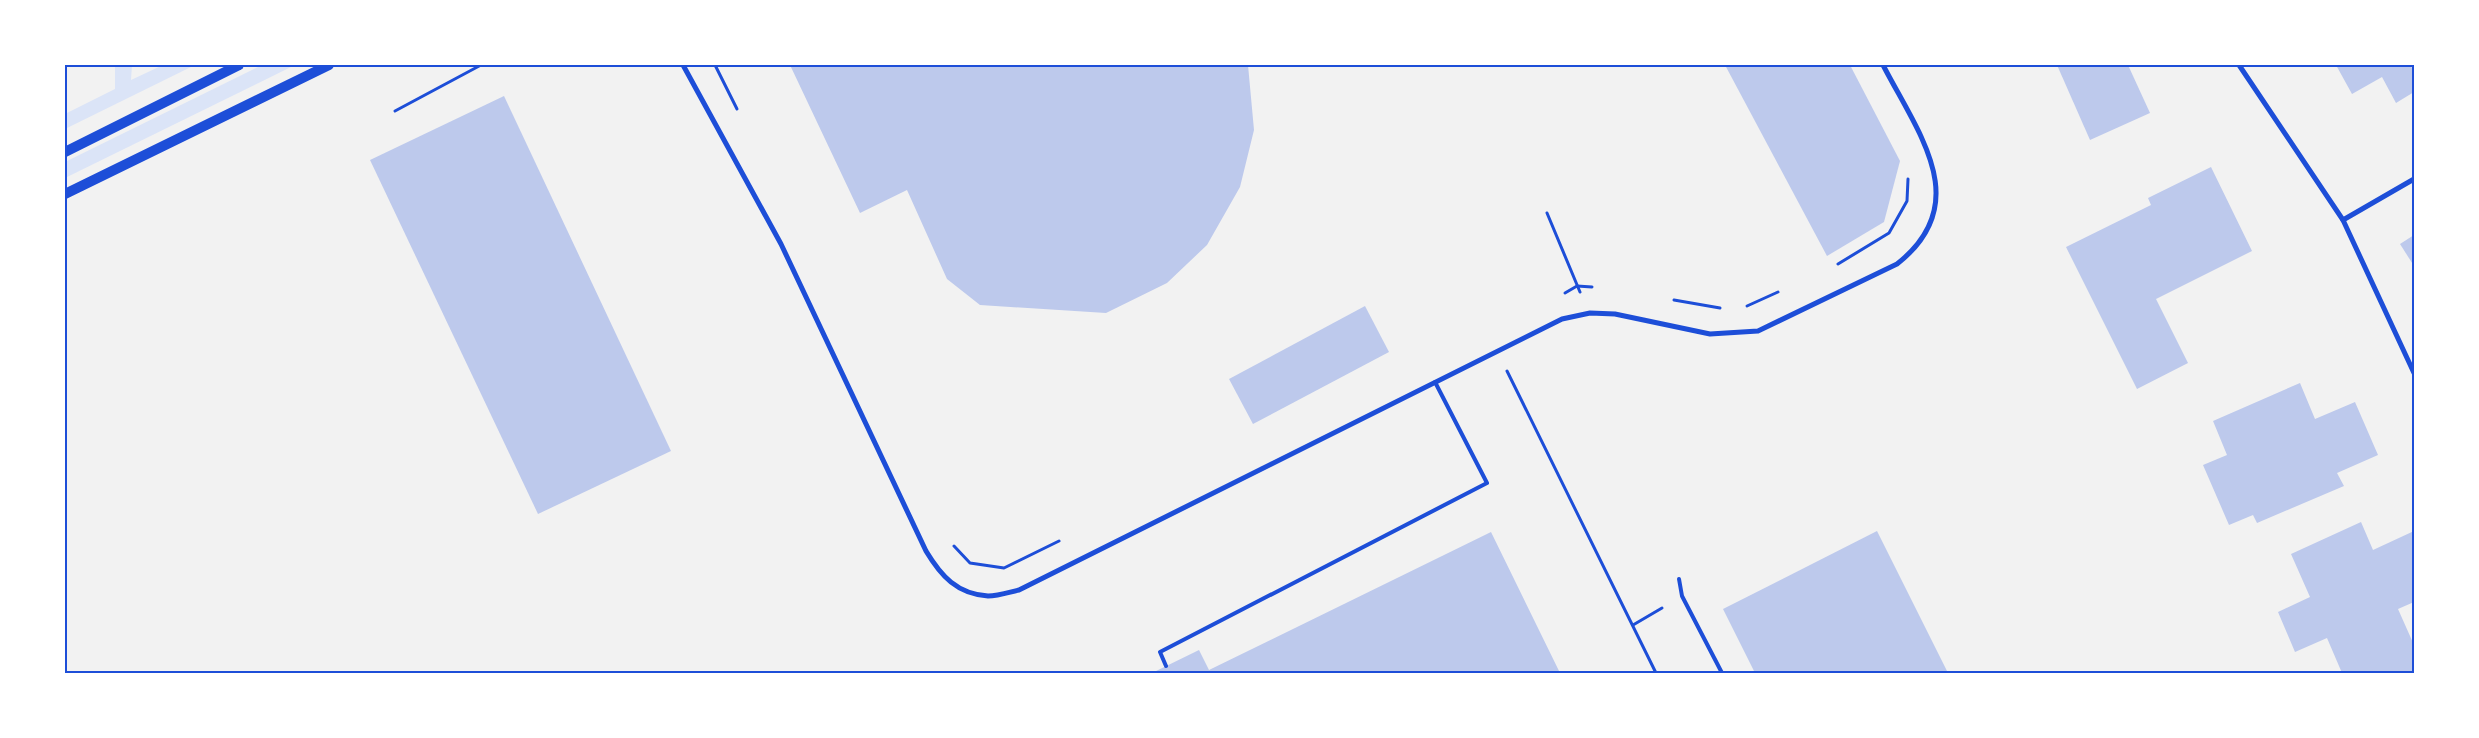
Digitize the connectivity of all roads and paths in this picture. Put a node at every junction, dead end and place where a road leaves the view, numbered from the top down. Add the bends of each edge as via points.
1 (239, 65) edge
2 (329, 65) edge
3 (480, 65) edge
4 (683, 65) edge
5 (715, 65) edge
6 (1883, 65) edge
7 (2239, 65) edge
8 (396, 111) dead end
9 (741, 118) dead end
10 (65, 152) edge
11 (1908, 175) dead end
12 (2414, 179) edge
13 (65, 194) edge
14 (1547, 214) dead end
15 (2344, 220) junction
16 (1835, 266) dead end
17 (1577, 286) junction
18 (1596, 288) dead end
19 (1782, 290) dead end
20 (1562, 295) dead end
21 (1671, 299) dead end
22 (1746, 307) dead end
23 (1728, 309) dead end
24 (1590, 313) junction
25 (1497, 350) junction
26 (2414, 373) edge
27 (1435, 382) junction
28 (1066, 537) dead end
29 (948, 541) dead end
30 (1679, 578) dead end
31 (1682, 596) junction
32 (1633, 625) junction
33 (1166, 666) dead end
34 (1656, 673) edge
35 (1722, 673) edge

1 - 10 main road
2 - 13 main road
3 - 8 path
4 - 27 street via 781,244 926,551 941,574 964,591 989,596 1019,590
5 - 9 path
6 - 24 street via 1930,157 1938,187 1933,221 1912,252 1897,264 1758,331 1710,334 1615,314
7 - 15 street
11 - 16 path via 1907,201 1889,233
12 - 15 street
14 - 17 path
15 - 26 street
17 - 18 path
17 - 20 path
17 - 24 path
19 - 22 path
21 - 23 path
24 - 25 street via 1562,319
25 - 27 street
25 - 32 path
27 - 33 lane via 1487,483 1160,652
28 - 29 path via 1004,568 970,563
30 - 31 lane
31 - 32 path
31 - 35 lane
32 - 34 path

